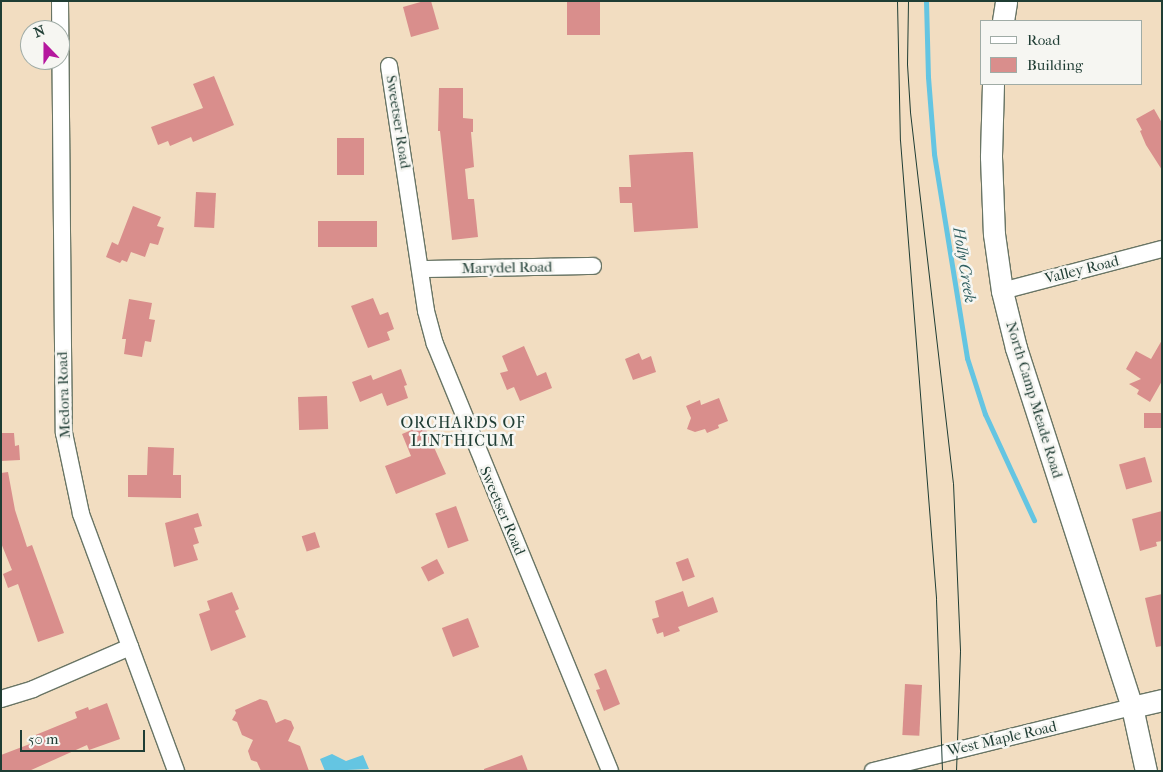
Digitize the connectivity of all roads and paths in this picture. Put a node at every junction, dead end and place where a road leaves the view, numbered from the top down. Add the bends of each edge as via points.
1 (60, 1) edge
2 (1006, 1) edge
3 (1003, 20) edge
4 (390, 66) dead end
5 (993, 85) edge
6 (1162, 249) edge
7 (593, 266) dead end
8 (422, 269) junction
9 (1002, 291) junction
10 (130, 647) junction
11 (1, 699) edge
12 (1162, 700) edge
13 (1132, 707) junction
14 (176, 771) edge
15 (610, 771) edge
16 (873, 771) edge
17 (1146, 771) edge

1 - 10 street, Medora Road via 64,433 81,514
2 - 3 main road
4 - 8 street, Sweetser Road
5 - 9 main road, North Camp Meade Road via 994,234
6 - 9 street, Valley Road
7 - 8 street, Marydel Road
8 - 15 street, Sweetser Road via 426,311 435,344
9 - 13 main road, North Camp Meade Road via 1016,348
10 - 11 street via 33,689
10 - 14 street, Medora Road
12 - 13 main road
13 - 16 street, West Maple Road
13 - 17 main road, North Camp Meade Road

